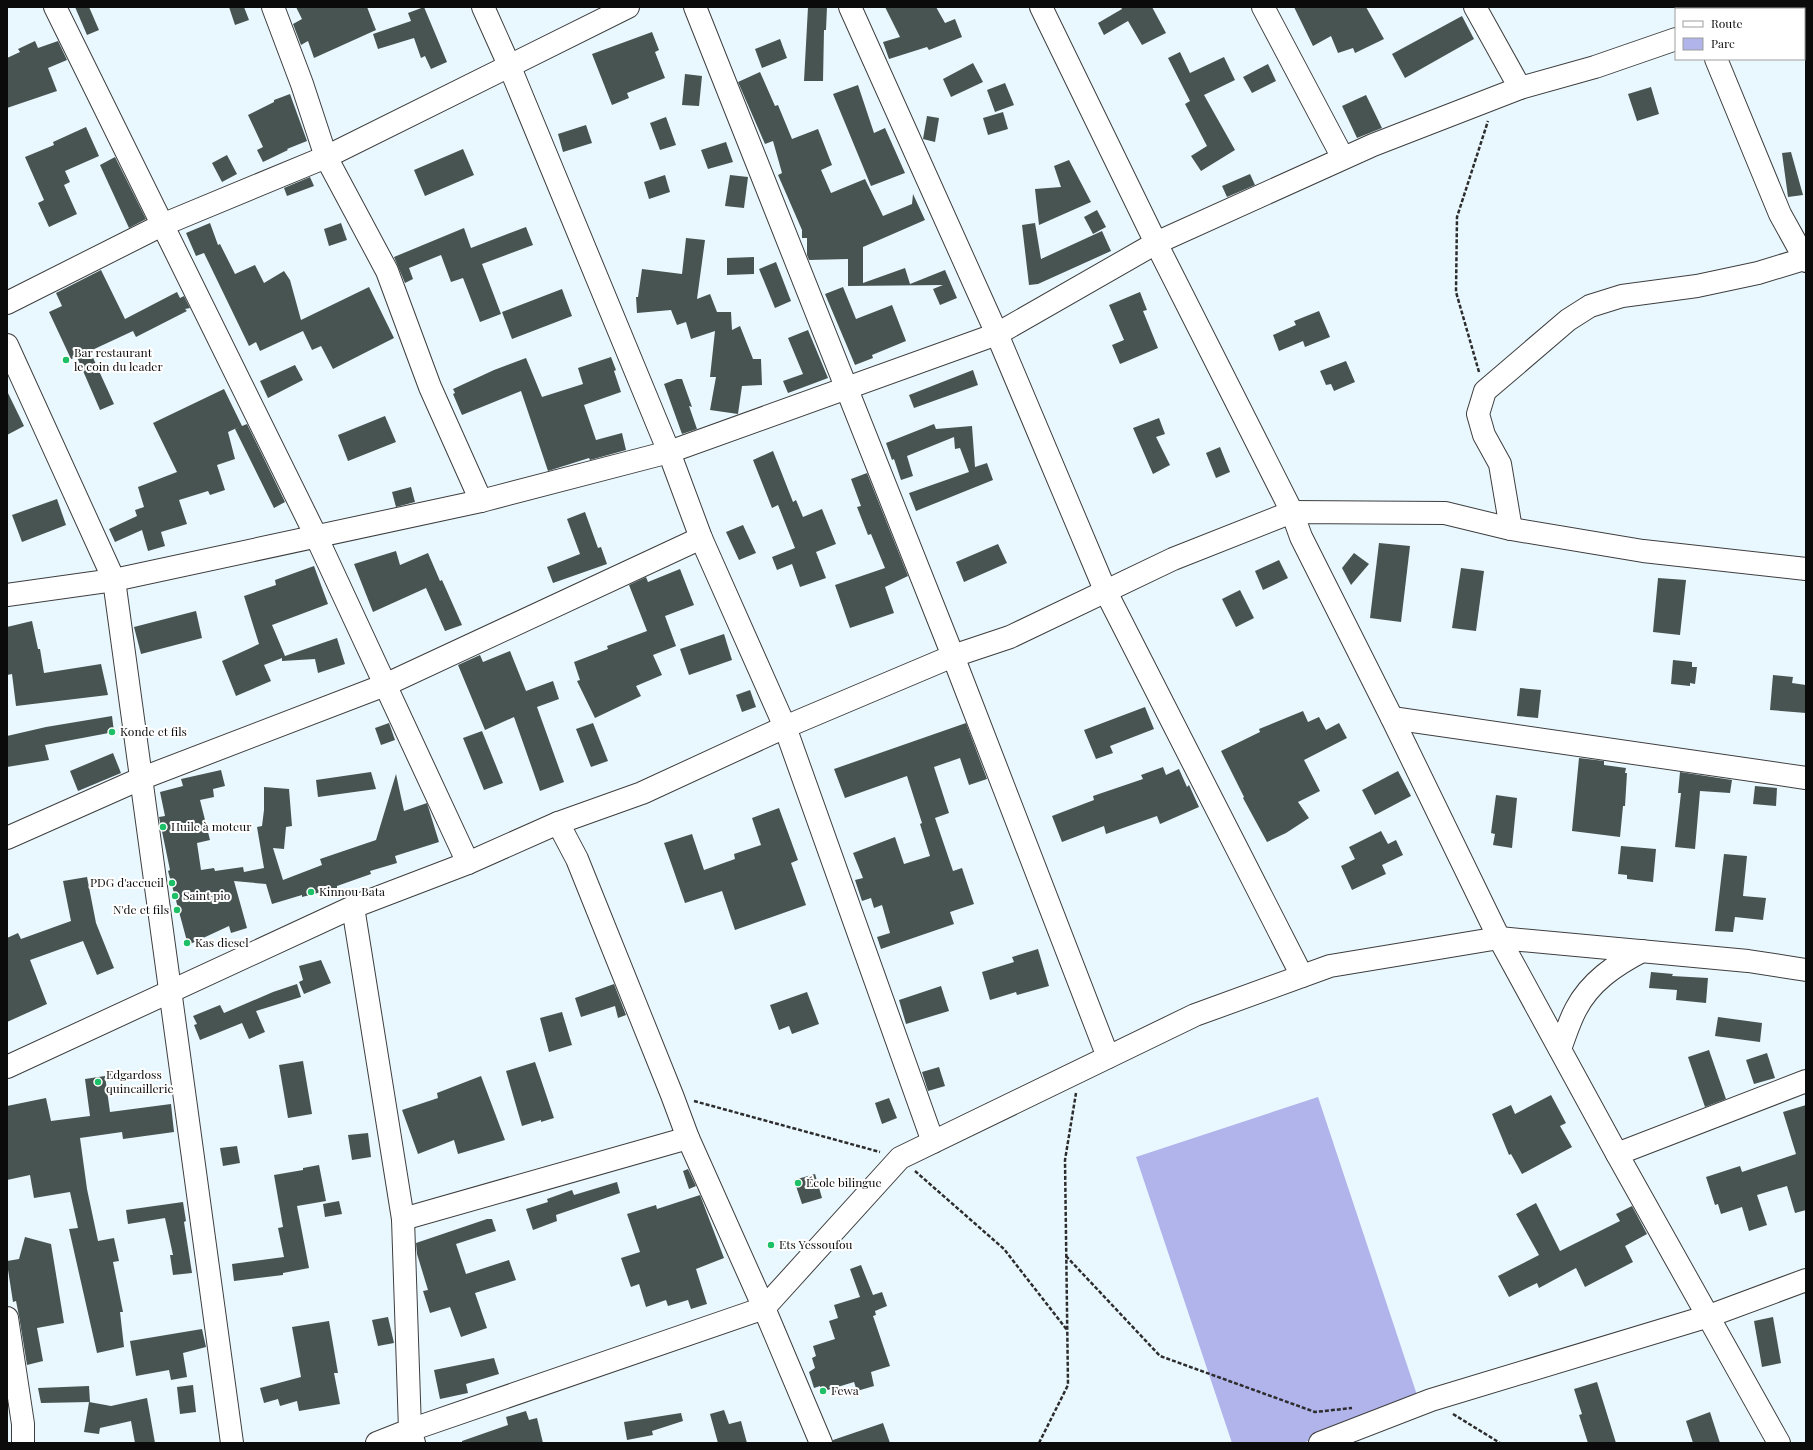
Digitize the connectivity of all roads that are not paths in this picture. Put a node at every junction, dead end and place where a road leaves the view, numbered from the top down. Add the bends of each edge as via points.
1 (55, 7) edge
2 (273, 7) edge
3 (483, 7) edge
4 (628, 7) edge
5 (695, 7) edge
6 (850, 7) edge
7 (1041, 7) edge
8 (1263, 7) edge
9 (1475, 7) edge
10 (1675, 39) edge
11 (1716, 60) edge
12 (509, 65) junction
13 (1520, 88) junction
14 (326, 157) junction
15 (1343, 158) junction
16 (162, 225) junction
17 (1156, 243) junction
18 (1805, 260) edge
19 (7, 303) edge
20 (997, 334) junction
21 (7, 345) edge
22 (846, 389) junction
23 (669, 452) junction
24 (481, 502) junction
25 (1292, 512) junction
26 (1511, 529) junction
27 (316, 536) junction
28 (701, 538) junction
29 (1806, 569) edge
30 (114, 580) junction
31 (1105, 590) junction
32 (7, 595) edge
33 (953, 656) junction
34 (385, 685) junction
35 (1392, 718) junction
36 (785, 728) junction
37 (1806, 778) edge
38 (140, 779) junction
39 (558, 822) junction
40 (7, 838) edge
41 (468, 862) junction
42 (353, 907) junction
43 (1499, 938) junction
44 (1642, 951) junction
45 (1806, 970) edge
46 (1302, 976) junction
47 (170, 991) junction
48 (1560, 1049) junction
49 (1108, 1057) junction
50 (7, 1067) edge
51 (1806, 1081) edge
52 (688, 1138) junction
53 (933, 1142) junction
54 (1617, 1154) junction
55 (404, 1219) junction
56 (1806, 1280) edge
57 (764, 1308) junction
58 (1709, 1316) junction
59 (7, 1318) edge
60 (412, 1436) edge
61 (23, 1443) edge
62 (232, 1443) edge
63 (377, 1443) edge
64 (821, 1443) edge
65 (1320, 1443) edge
66 (1779, 1443) edge

1 - 16 street
2 - 14 street
3 - 12 street
4 - 12 street
5 - 22 street
6 - 20 street
7 - 17 street
8 - 15 street
9 - 13 street
10 - 13 street via 1594,67
11 - 18 street via 1772,194
12 - 14 street
12 - 23 street
13 - 15 street
14 - 16 street
14 - 24 street via 387,271 430,387
15 - 17 street
16 - 19 street
16 - 27 street
17 - 20 street
17 - 25 street
18 - 26 street via 1697,286 1622,296 1590,306 1568,320 1485,391 1478,414 1484,435 1500,464
20 - 22 street
20 - 31 street
21 - 30 street
22 - 23 street
22 - 33 street
23 - 24 street
23 - 28 street
24 - 27 street
25 - 26 street via 1446,513
25 - 31 street via 1173,559
25 - 35 street via 1301,537
26 - 29 street via 1643,551
27 - 30 street
27 - 34 street
28 - 34 street
28 - 36 street
30 - 32 street
30 - 38 street
31 - 33 street via 1010,637
31 - 46 street
33 - 36 street
33 - 49 street
34 - 38 street
34 - 41 street
35 - 37 street
35 - 43 street
36 - 39 street via 642,793
36 - 53 street
38 - 40 street
38 - 47 street
39 - 41 street
39 - 52 street via 577,859
41 - 42 street
42 - 47 street
42 - 55 street
43 - 44 street
43 - 46 street via 1330,966
43 - 48 street
44 - 45 street via 1748,961
44 - 48 street via 1620,962 1594,985 1575,1009
46 - 49 street via 1195,1015
47 - 50 street
47 - 62 street
48 - 54 street
49 - 53 street
51 - 54 street
52 - 55 street
52 - 57 street
53 - 57 street via 900,1158
54 - 58 street
55 - 60 street
56 - 58 street
57 - 60 street
57 - 64 street
58 - 65 street via 1431,1400
58 - 66 street
59 - 61 street via 23,1424
60 - 63 street

